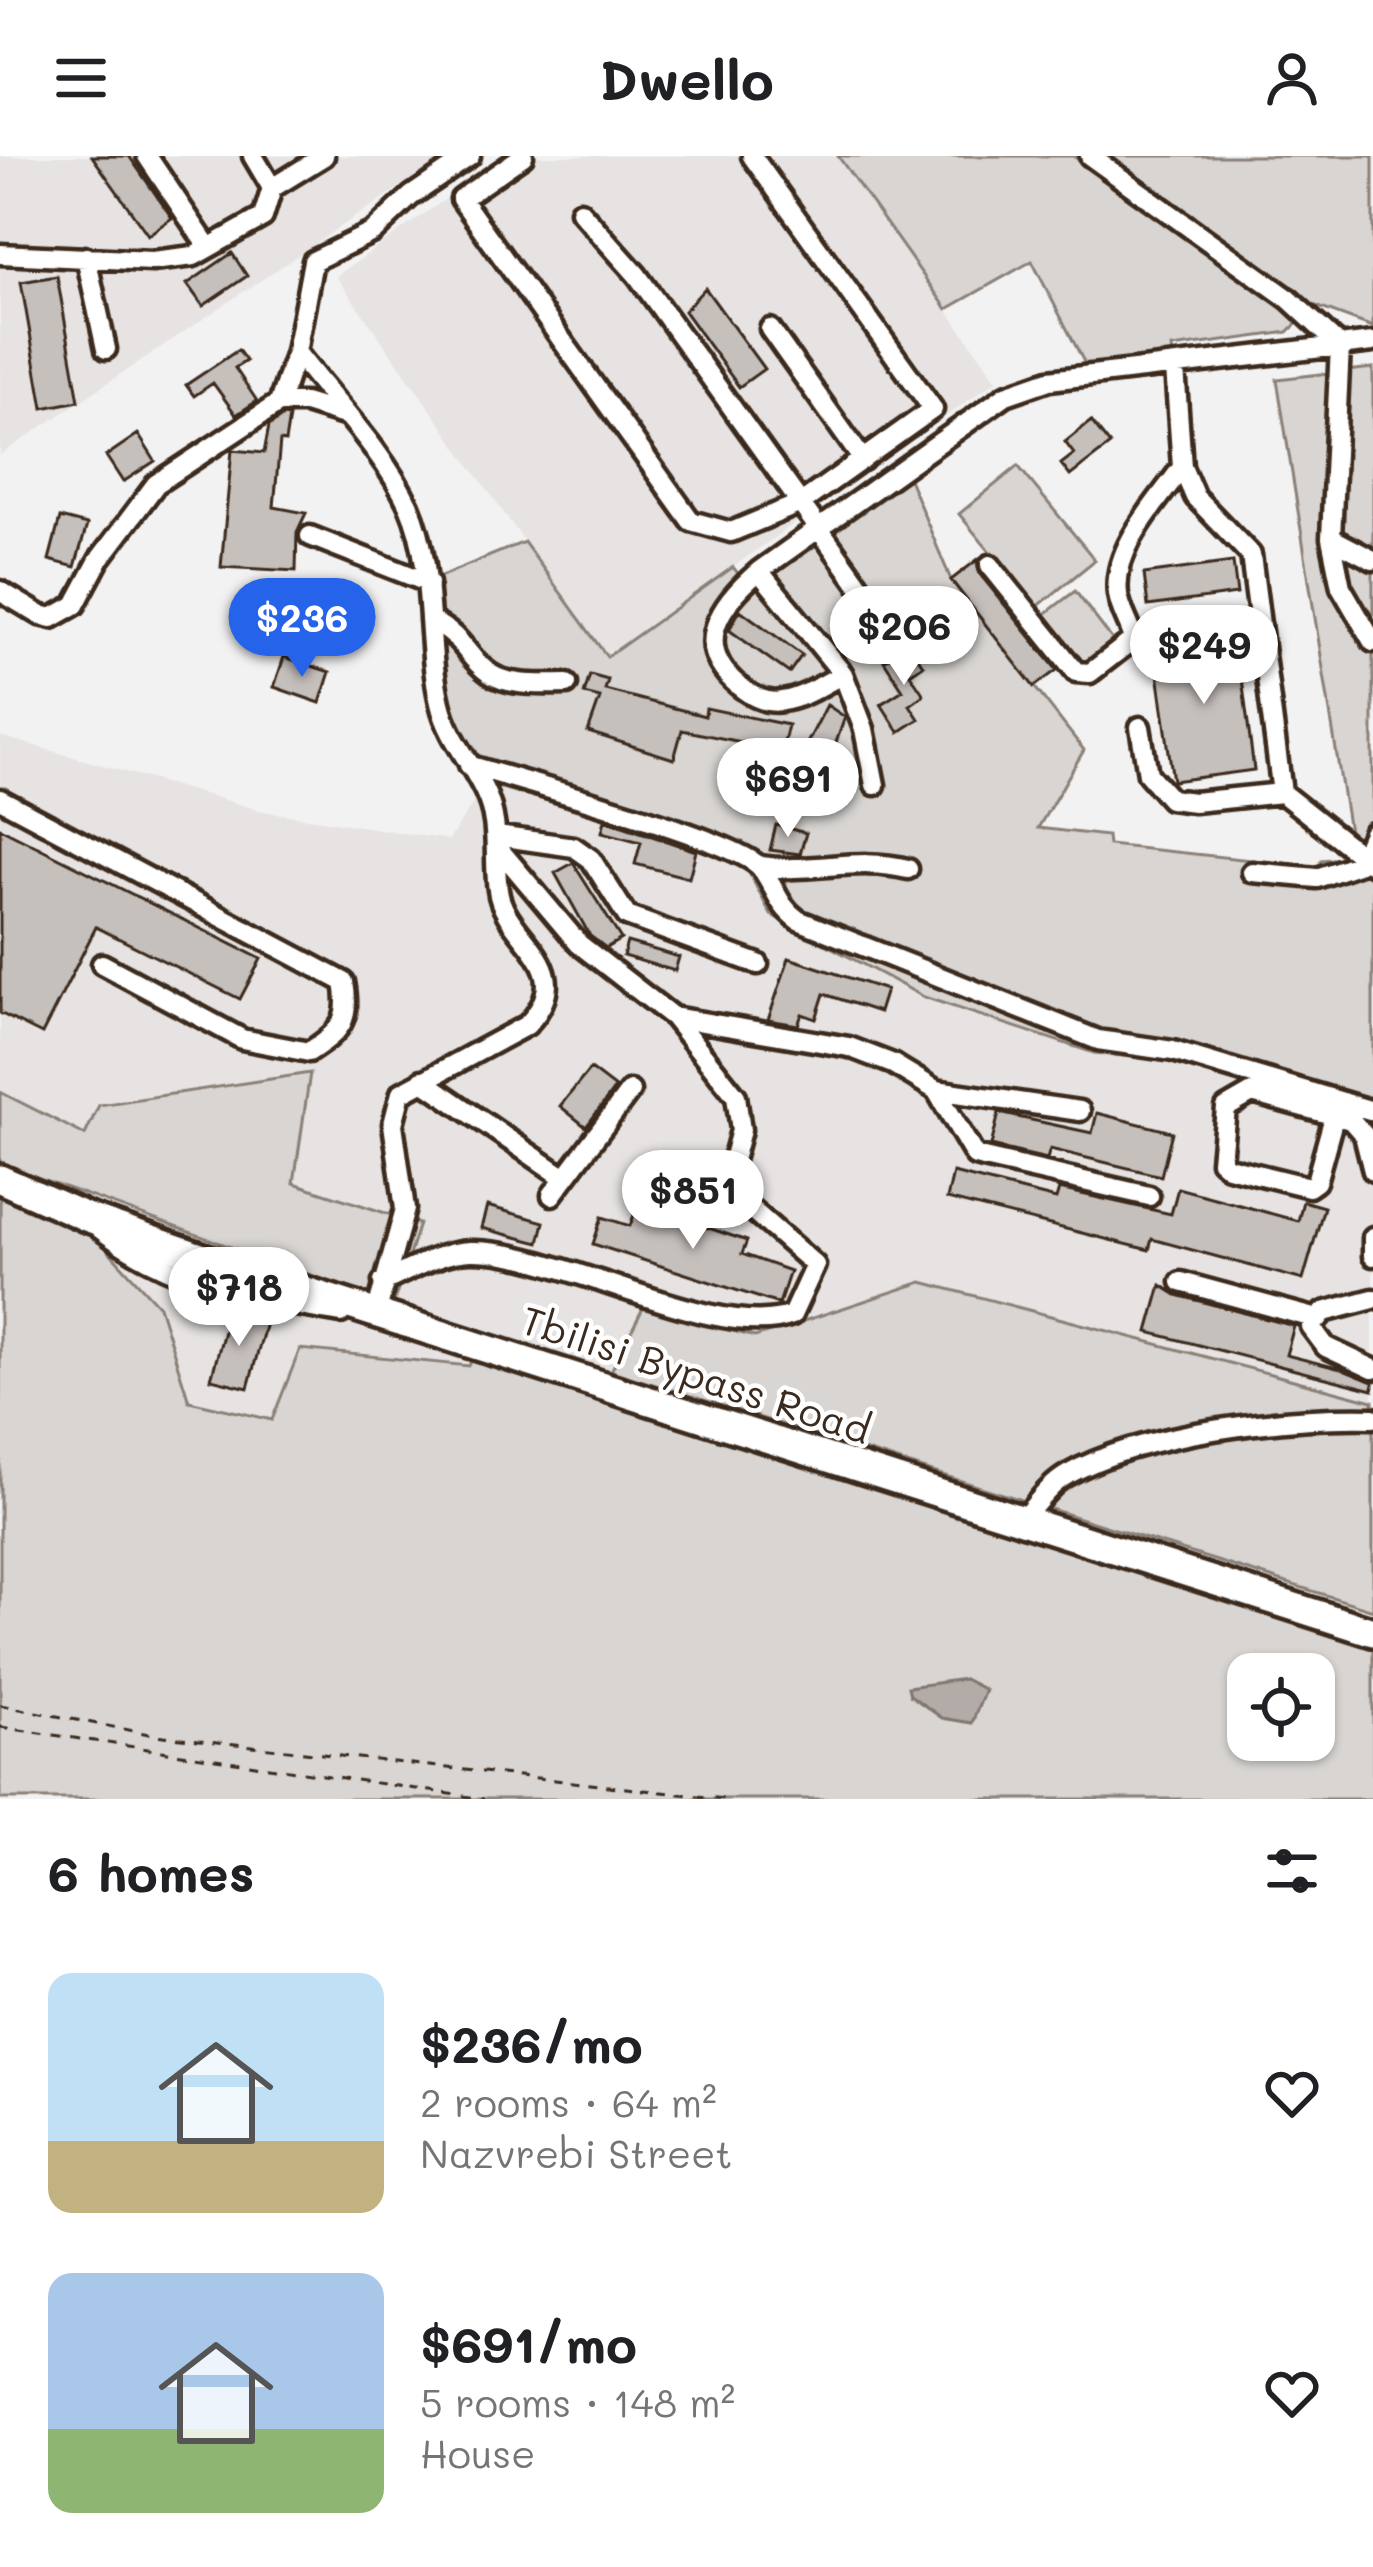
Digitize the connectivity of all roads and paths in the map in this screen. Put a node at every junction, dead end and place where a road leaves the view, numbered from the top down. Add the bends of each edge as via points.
1 (147, 156) edge
2 (253, 156) edge
3 (324, 156) edge
4 (470, 156) edge
5 (523, 156) edge
6 (752, 156) edge
7 (1090, 156) edge
8 (272, 188) junction
9 (580, 212) dead end
10 (208, 247) junction
11 (0, 254) edge
12 (86, 257) junction
13 (770, 328) dead end
14 (1373, 342) edge
15 (1340, 346) junction
16 (106, 350) dead end
17 (296, 352) junction
18 (1174, 368) junction
19 (279, 403) junction
20 (344, 415) junction
21 (862, 460) junction
22 (1182, 467) junction
23 (802, 503) junction
24 (819, 527) junction
25 (310, 536) dead end
26 (1331, 538) junction
27 (1373, 560) edge
28 (990, 566) dead end
29 (759, 571) junction
30 (428, 583) junction
31 (0, 591) edge
32 (872, 603) dead end
33 (430, 620) junction
34 (1373, 642) edge
35 (843, 674) junction
36 (567, 684) dead end
37 (1140, 727) dead end
38 (469, 765) junction
39 (875, 785) dead end
40 (1282, 793) junction
41 (0, 799) edge
42 (1373, 833) edge
43 (498, 843) junction
44 (1368, 859) edge
45 (760, 866) junction
46 (908, 868) dead end
47 (1252, 872) dead end
48 (101, 964) dead end
49 (758, 964) dead end
50 (674, 1017) junction
51 (422, 1080) junction
52 (936, 1090) junction
53 (630, 1091) dead end
54 (1080, 1111) dead end
55 (1354, 1114) edge
56 (1373, 1171) edge
57 (562, 1176) junction
58 (0, 1179) edge
59 (552, 1195) dead end
60 (1149, 1196) dead end
61 (86, 1217) junction
62 (1373, 1237) edge
63 (1373, 1256) edge
64 (383, 1282) junction
65 (1180, 1282) dead end
66 (1373, 1298) edge
67 (376, 1314) junction
68 (1314, 1318) junction
69 (415, 1326) junction
70 (1373, 1369) edge
71 (1373, 1418) edge
72 (1022, 1520) junction
73 (1373, 1633) edge
74 (0, 1705) edge
75 (0, 1727) edge
76 (484, 1799) edge
77 (724, 1799) edge

1 - 10 street
2 - 8 street
3 - 8 street
4 - 17 street via 373,232 313,260
5 - 23 street via 461,199 692,521 731,532
6 - 21 street via 934,409
7 - 15 street via 1288,298
8 - 10 street via 263,217
9 - 23 street via 637,275
10 - 12 street via 152,261
11 - 12 street
12 - 16 street
13 - 21 street
14 - 15 street
15 - 18 street
15 - 26 street
17 - 19 street
17 - 20 street
18 - 22 street
18 - 24 street via 1048,380 1006,395
19 - 20 street
19 - 31 street via 156,484 64,614 40,615
20 - 30 street via 410,508
21 - 23 street
22 - 28 street via 1126,550 1118,576 1134,639 1090,674 1076,672
22 - 40 street via 1195,497 1251,555
23 - 24 street
24 - 29 street
24 - 32 street
25 - 30 street
26 - 27 street
26 - 34 street via 1341,587
29 - 35 street
29 - 35 street via 716,619 710,644 728,677 766,702
30 - 33 street
33 - 36 street via 460,635 490,674
33 - 38 street via 440,702
35 - 39 street
37 - 40 street via 1148,774 1169,799
38 - 43 street via 486,793
38 - 45 street via 697,836
40 - 44 street
41 - 48 street via 344,982 349,1012 339,1033 309,1052 242,1039
42 - 44 street
43 - 49 street via 574,847 591,859 627,916
43 - 50 street via 579,944
43 - 51 street via 498,892 539,951 542,1009
44 - 47 street via 1317,878
45 - 46 street via 865,860
45 - 55 street via 780,907 798,920 1098,1040 1173,1051
50 - 52 street via 850,1047
50 - 64 street via 736,1096 740,1130 726,1187 815,1265 792,1316 774,1322 693,1309 468,1251
51 - 57 street
51 - 64 street via 394,1108 405,1209
52 - 54 street
52 - 60 street via 975,1156
53 - 57 street
55 - 55 street via 1237,1097 1226,1108 1221,1160 1309,1187
55 - 56 street
57 - 59 street
58 - 61 highway, Tbilisi Bypass Road
61 - 67 highway, Tbilisi Bypass Road
61 - 69 street via 125,1248 204,1286
62 - 63 street
64 - 67 street
65 - 68 street
66 - 68 street
67 - 69 highway, Tbilisi Bypass Road
68 - 70 street via 1314,1335 1326,1347
69 - 72 highway, Tbilisi Bypass Road
71 - 72 street via 1211,1433 1114,1456 1062,1478
72 - 73 highway, Tbilisi Bypass Road
74 - 77 path via 175,1738
75 - 76 path

